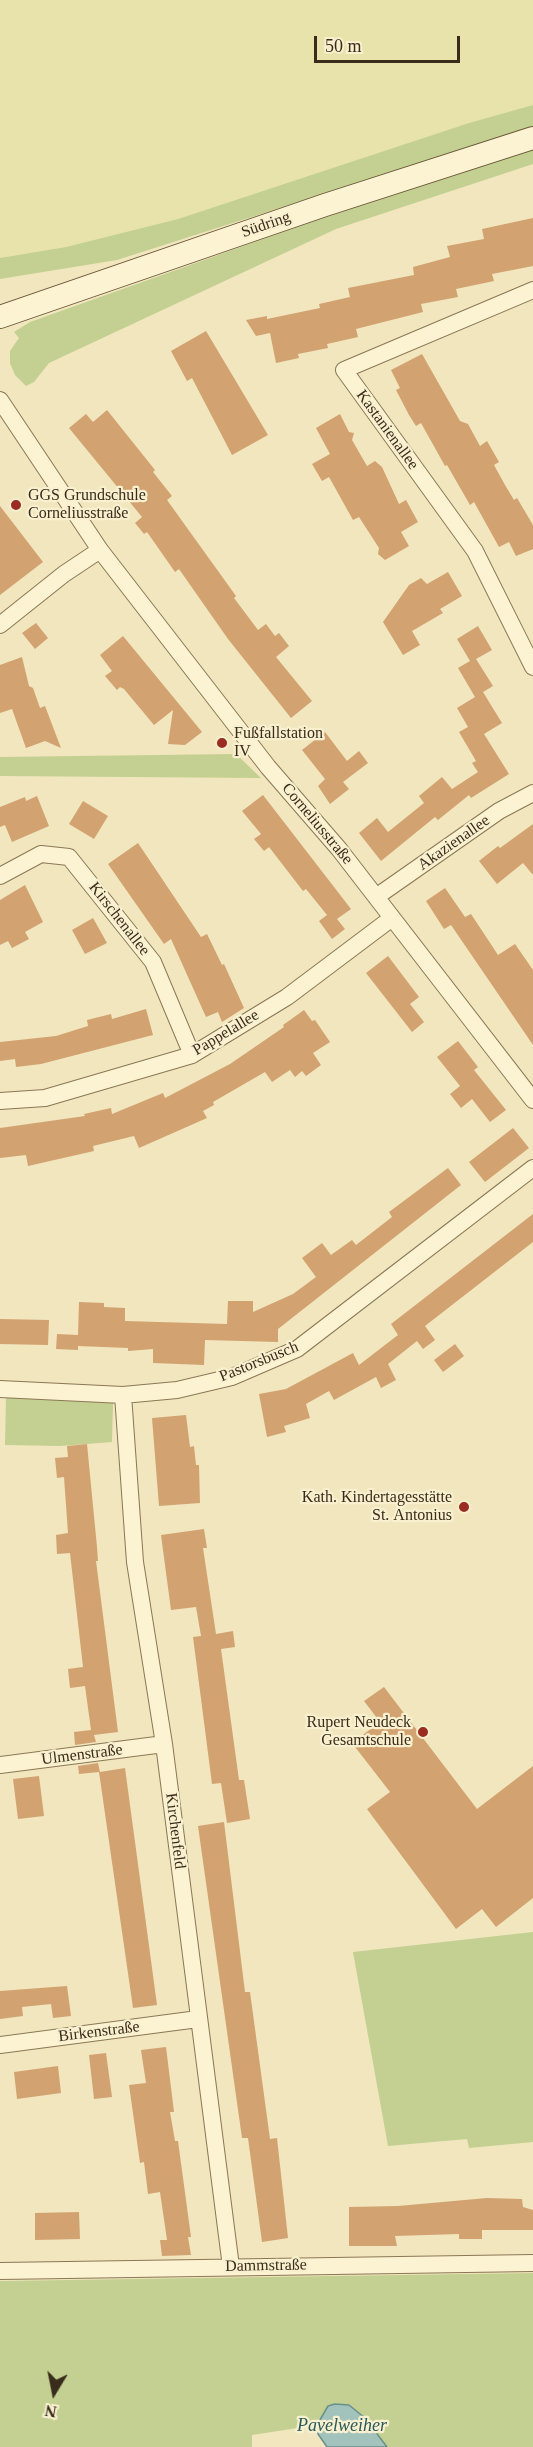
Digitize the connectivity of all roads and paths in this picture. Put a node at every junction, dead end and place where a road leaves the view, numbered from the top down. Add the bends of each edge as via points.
1 (533, 138) edge
2 (533, 290) edge
3 (0, 317) edge
4 (0, 400) edge
5 (100, 550) junction
6 (0, 625) edge
7 (533, 667) edge
8 (533, 793) edge
9 (0, 876) edge
10 (376, 897) junction
11 (392, 918) junction
12 (192, 1055) junction
13 (533, 1100) edge
14 (0, 1101) edge
15 (533, 1168) edge
16 (0, 1389) edge
17 (123, 1395) junction
18 (164, 1744) junction
19 (0, 1765) edge
20 (198, 2019) junction
21 (0, 2045) edge
22 (533, 2263) edge
23 (231, 2267) junction
24 (0, 2271) edge

1 - 3 main road, Südring
2 - 7 street, Kastanienallee via 344,370 475,551
4 - 5 street, Corneliusstraße
5 - 6 street
5 - 10 street, Corneliusstraße via 268,767
8 - 10 street, Akazienallee via 499,811
9 - 12 street, Kirschenallee via 41,854 69,857 153,962
10 - 11 street, Corneliusstraße
11 - 12 street, Pappelallee via 287,997
11 - 13 street, Corneliusstraße
12 - 14 street, Pappelallee via 45,1098
15 - 17 street, Pastorsbusch via 297,1349 232,1377 177,1390
16 - 17 street, Pastorsbusch
17 - 18 street, Kirchenfeld via 135,1562
18 - 19 street, Ulmenstraße
18 - 20 street, Kirchenfeld
20 - 21 street, Birkenstraße
20 - 23 street, Kirchenfeld
22 - 23 street, Dammstraße
23 - 24 street, Dammstraße

